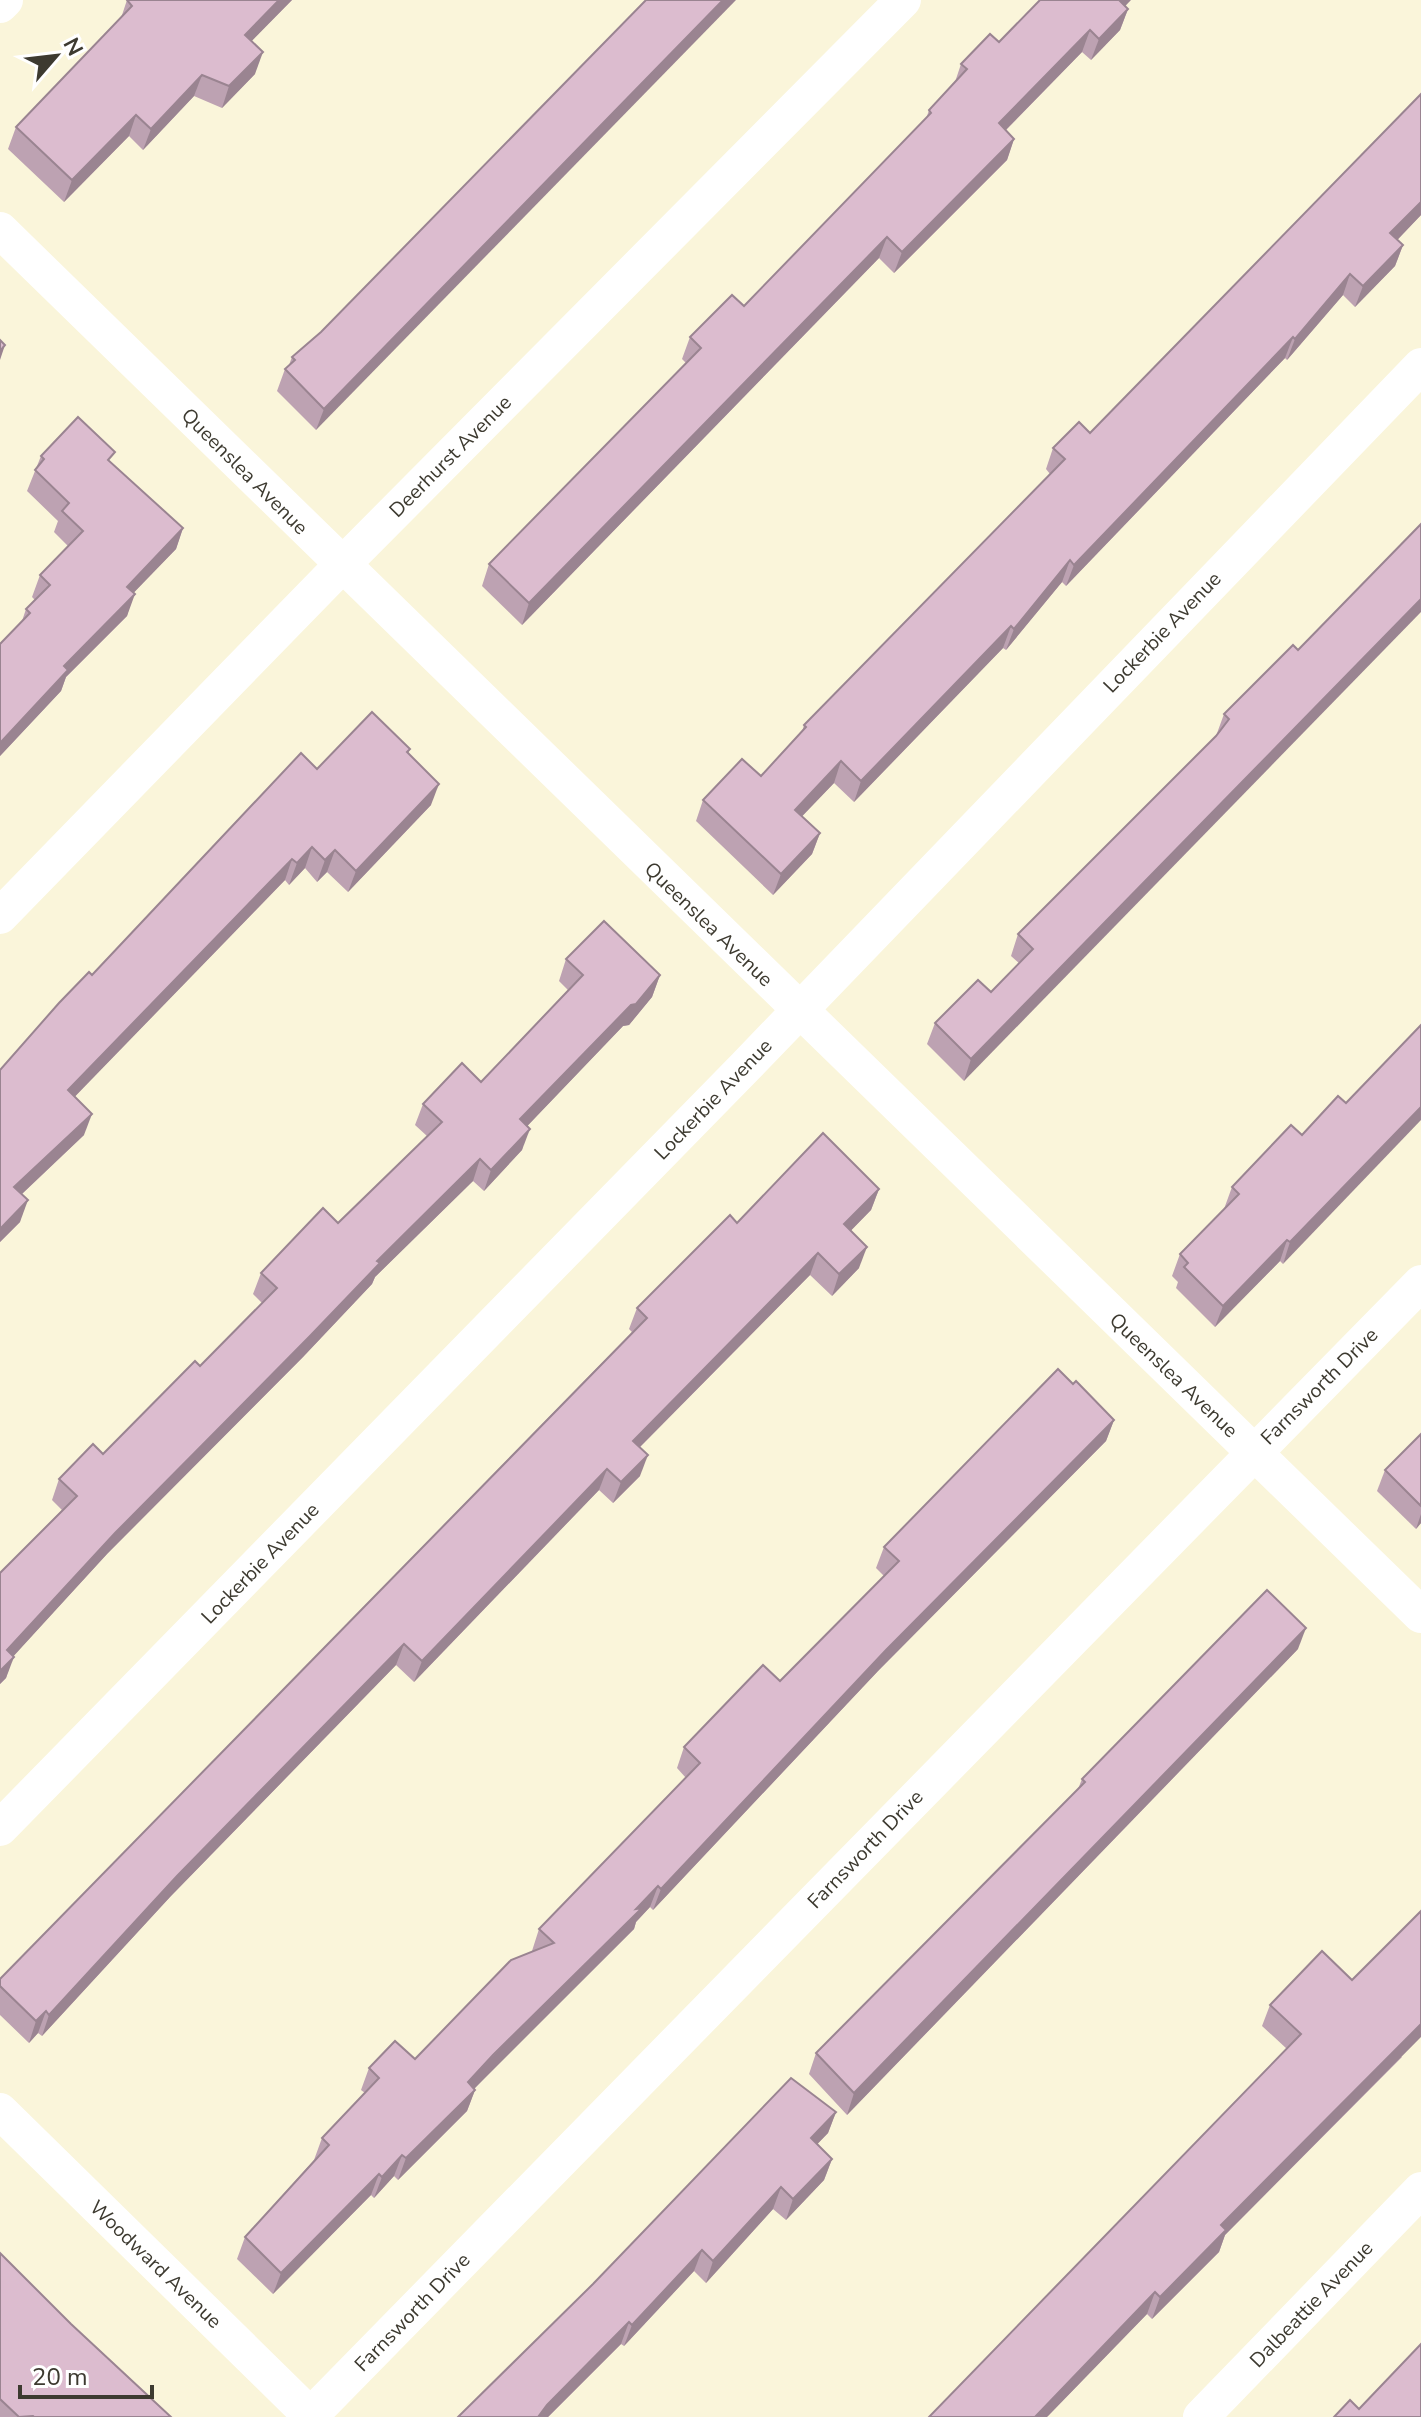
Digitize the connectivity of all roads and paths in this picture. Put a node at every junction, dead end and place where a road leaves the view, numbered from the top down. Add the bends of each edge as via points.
1 (5, 0) edge
2 (903, 0) edge
3 (0, 5) edge
4 (0, 230) edge
5 (1421, 366) edge
6 (341, 566) junction
7 (0, 916) edge
8 (798, 1010) junction
9 (1421, 1283) edge
10 (1254, 1452) junction
11 (1421, 1615) edge
12 (0, 1828) edge
13 (0, 2111) edge
14 (1421, 2190) edge
15 (312, 2416) edge
16 (1201, 2417) edge

1 - 3 street
2 - 6 street, Deerhurst Avenue
4 - 6 street, Queenslea Avenue
5 - 8 street, Lockerbie Avenue
6 - 7 street, Deerhurst Avenue
6 - 8 street, Queenslea Avenue
8 - 10 street, Queenslea Avenue
8 - 12 street, Lockerbie Avenue
9 - 10 street, Farnsworth Drive
10 - 11 street, Queenslea Avenue
10 - 15 street, Farnsworth Drive
13 - 15 street, Woodward Avenue
14 - 16 street, Dalbeattie Avenue

